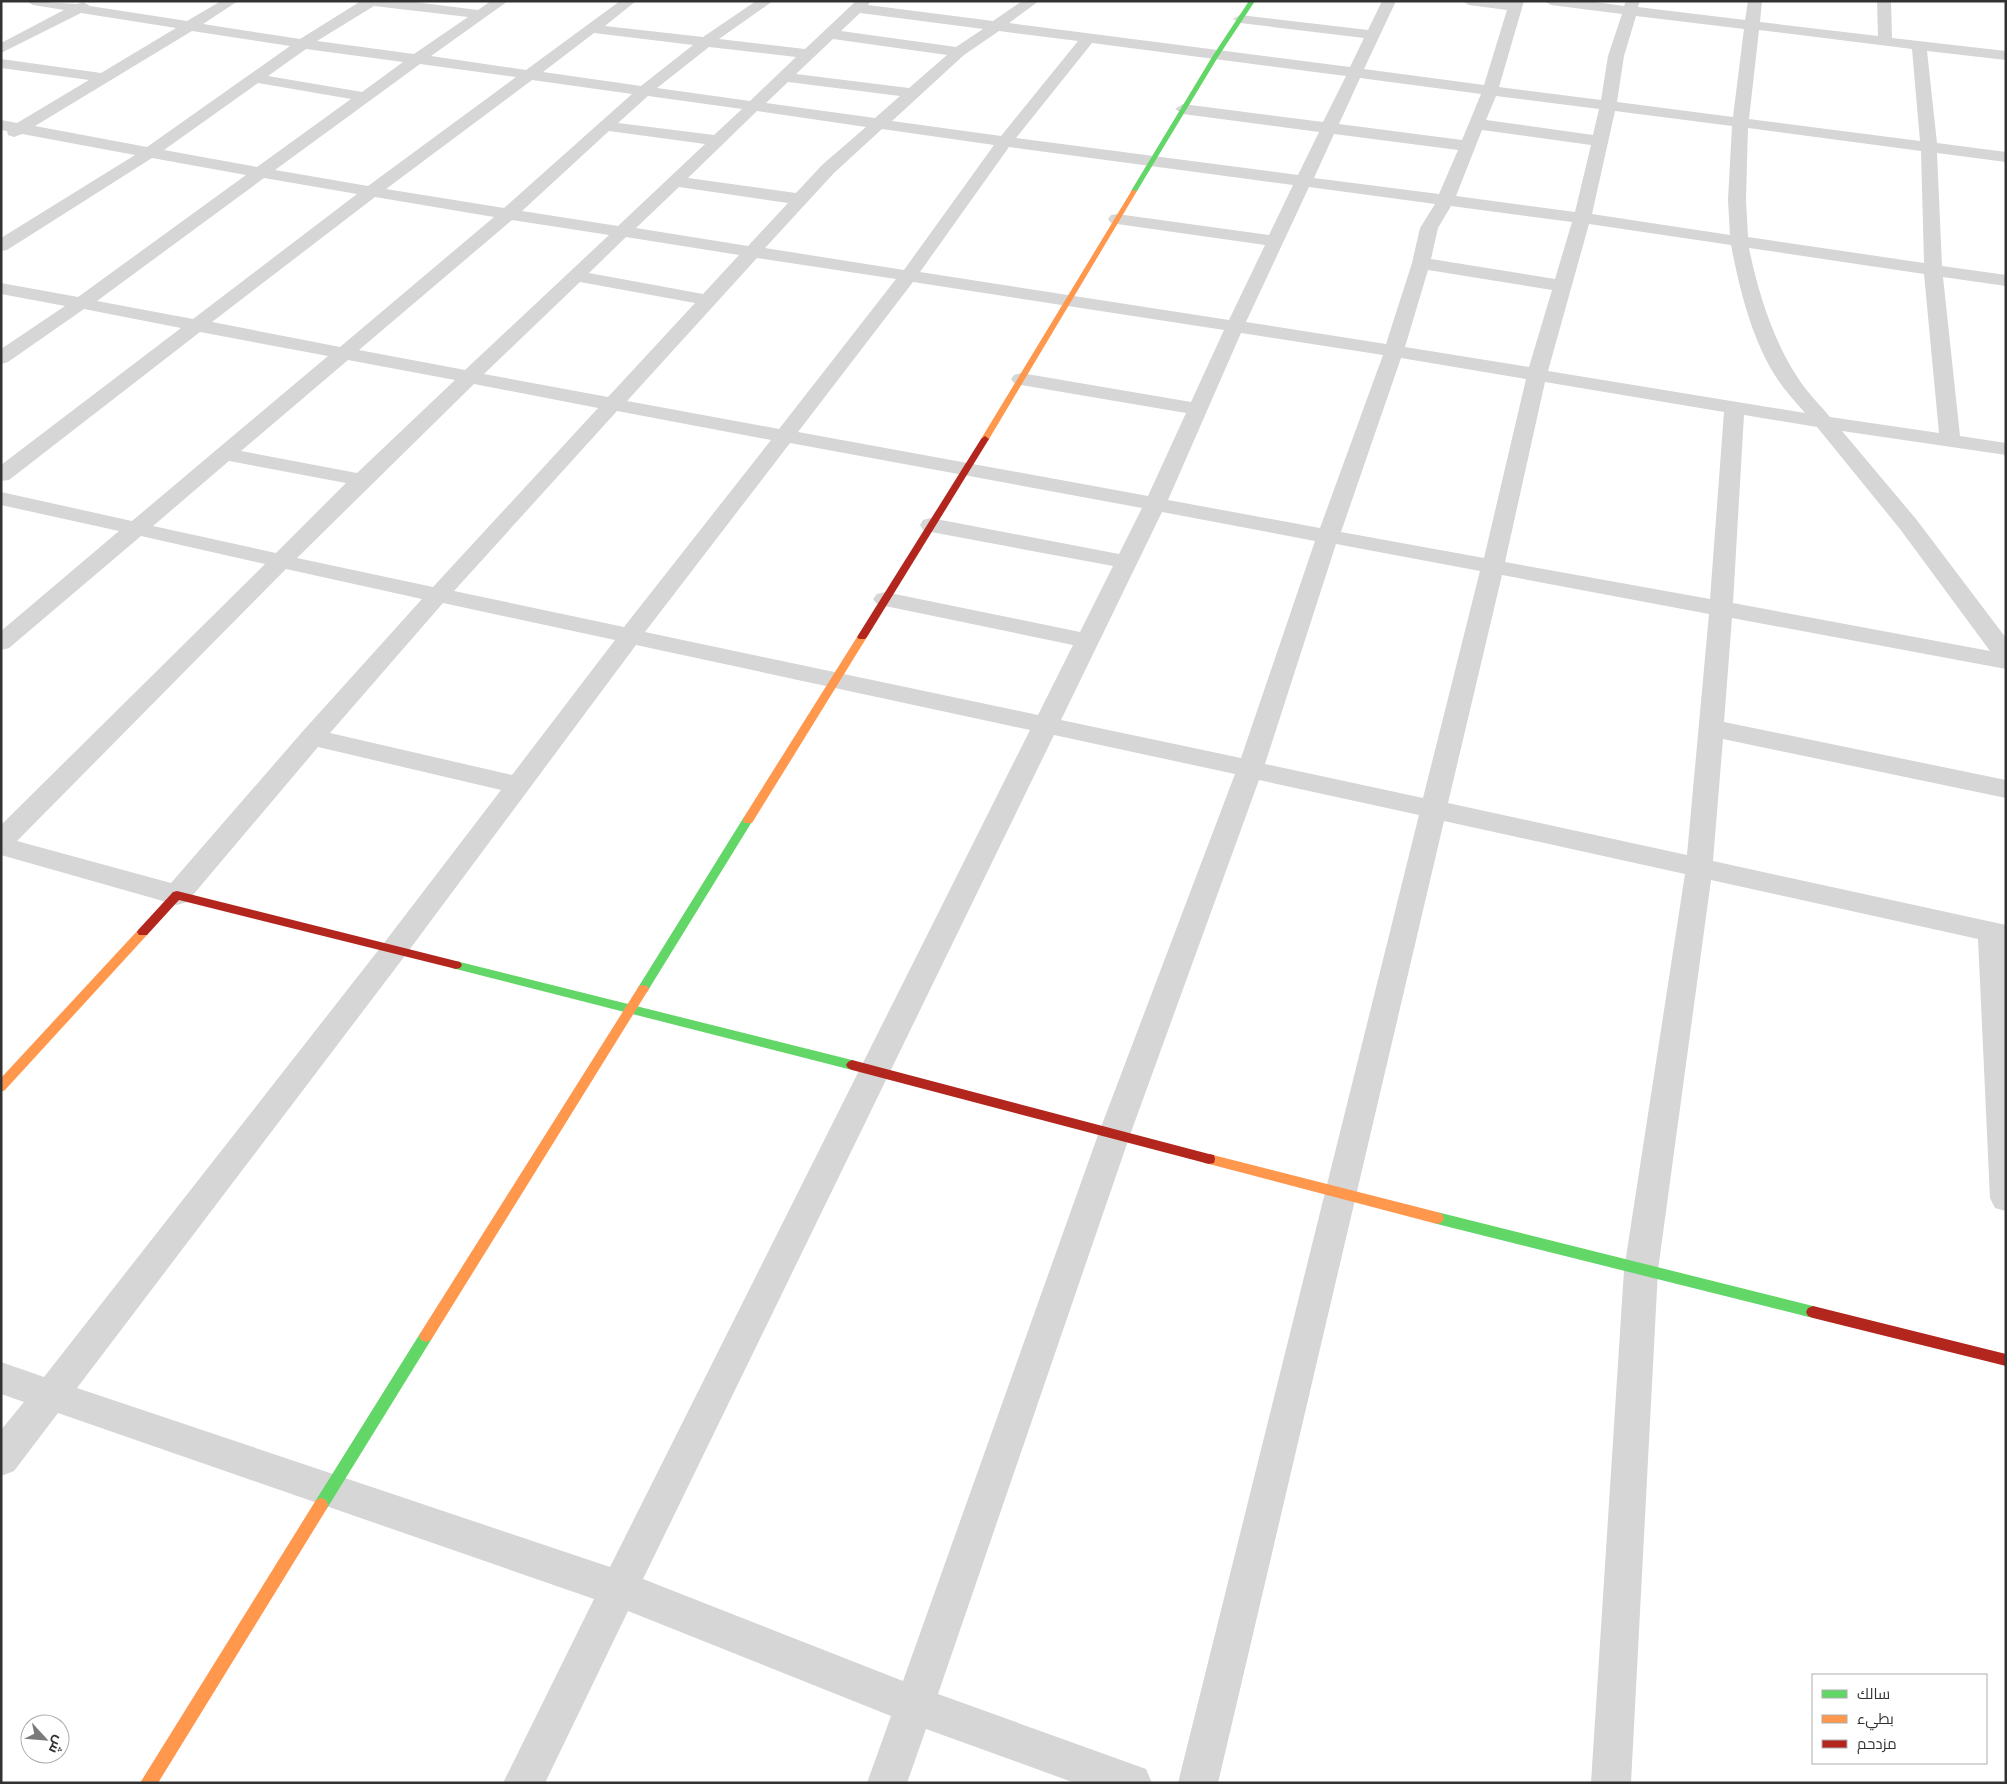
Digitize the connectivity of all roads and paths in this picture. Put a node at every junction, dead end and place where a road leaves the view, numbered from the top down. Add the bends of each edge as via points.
1 (33, 1) edge
2 (231, 1) edge
3 (371, 1) edge
4 (501, 1) edge
5 (629, 1) edge
6 (766, 1) edge
7 (1252, 1) edge
8 (1389, 1) edge
9 (1469, 1) edge
10 (1551, 1) edge
11 (1755, 1) edge
12 (1884, 1) edge
13 (1024, 4) edge
14 (1516, 4) edge
15 (85, 5) edge
16 (860, 5) edge
17 (1632, 6) edge
18 (482, 15) junction
19 (1240, 18) junction
20 (1751, 24) junction
21 (190, 26) junction
22 (994, 26) junction
23 (594, 29) junction
24 (829, 34) junction
25 (1374, 35) junction
26 (1087, 39) junction
27 (707, 41) junction
28 (1885, 41) junction
29 (303, 44) junction
30 (1920, 45) junction
31 (1, 49) edge
32 (959, 52) junction
33 (808, 54) junction
34 (2006, 56) edge
35 (1215, 57) junction
36 (417, 59) junction
37 (1, 63) edge
38 (531, 74) junction
39 (1355, 74) junction
40 (785, 77) junction
41 (104, 78) junction
42 (254, 78) junction
43 (646, 89) junction
44 (1490, 91) junction
45 (911, 94) junction
46 (364, 97) junction
47 (756, 105) junction
48 (1608, 106) junction
49 (1183, 109) junction
50 (878, 122) junction
51 (1477, 124) junction
52 (1740, 124) junction
53 (1, 125) edge
54 (606, 126) junction
55 (1330, 127) junction
56 (20, 128) junction
57 (1, 139) edge
58 (1005, 141) junction
59 (1600, 141) junction
60 (718, 142) junction
61 (1468, 146) junction
62 (1929, 148) junction
63 (152, 151) junction
64 (2006, 158) edge
65 (1152, 161) junction
66 (261, 173) junction
67 (676, 181) junction
68 (1304, 181) junction
69 (372, 191) junction
70 (1446, 199) junction
71 (799, 200) junction
72 (508, 214) junction
73 (1582, 218) junction
74 (1117, 219) junction
75 (622, 232) junction
76 (1275, 241) junction
77 (1738, 242) junction
78 (1, 246) edge
79 (751, 251) junction
80 (1421, 263) junction
81 (1934, 270) junction
82 (908, 275) junction
83 (576, 276) junction
84 (2006, 281) edge
85 (1562, 286) junction
86 (1, 288) edge
87 (706, 300) junction
88 (1069, 300) junction
89 (83, 302) junction
90 (198, 325) junction
91 (1235, 326) junction
92 (1394, 351) junction
93 (344, 354) junction
94 (1, 358) edge
95 (1537, 374) junction
96 (470, 378) junction
97 (1021, 379) junction
98 (611, 404) junction
99 (1734, 407) junction
100 (1198, 409) junction
101 (1822, 422) junction
102 (785, 436) junction
103 (1950, 441) junction
104 (2006, 449) edge
105 (226, 454) junction
106 (966, 470) junction
107 (1, 475) edge
108 (362, 480) junction
109 (1, 498) edge
110 (1155, 504) junction
111 (931, 525) junction
112 (137, 528) junction
113 (1328, 536) junction
114 (280, 561) junction
115 (1127, 562) junction
116 (1493, 566) junction
117 (439, 594) junction
118 (885, 599) junction
119 (1721, 608) junction
120 (630, 636) junction
121 (1088, 640) junction
122 (1, 643) edge
123 (2006, 656) edge
124 (2006, 660) edge
125 (834, 682) junction
126 (1046, 726) junction
127 (1710, 728) junction
128 (312, 737) junction
129 (1250, 769) junction
130 (518, 784) junction
131 (2006, 789) edge
132 (1434, 810) junction
133 (1, 841) edge
134 (1, 846) edge
135 (1699, 868) junction
136 (177, 895) junction
137 (1999, 934) edge
138 (394, 950) junction
139 (628, 1009) junction
140 (875, 1071) junction
141 (4, 1081) edge
142 (1114, 1135) junction
143 (1339, 1192) junction
144 (2006, 1198) edge
145 (1641, 1270) junction
146 (2006, 1360) edge
147 (1, 1378) edge
148 (52, 1395) junction
149 (1, 1459) edge
150 (330, 1490) junction
151 (620, 1589) junction
152 (914, 1705) junction
153 (148, 1783) edge
154 (523, 1783) edge
155 (887, 1783) edge
156 (1132, 1783) edge
157 (1198, 1783) edge
158 (1611, 1783) edge

1 - 15 street
2 - 21 street
3 - 18 street
3 - 29 street
4 - 18 street
5 - 23 street
6 - 27 street
7 - 19 street
8 - 25 street
9 - 14 street
10 - 17 street
11 - 20 street
12 - 28 street
13 - 22 street
14 - 44 street
15 - 21 street
15 - 31 street
16 - 22 street
16 - 24 street
17 - 20 street
17 - 48 street via 1616,56
18 - 36 street
19 - 25 street
19 - 35 street
20 - 28 street
20 - 52 street
21 - 29 street
21 - 41 street
22 - 26 street
22 - 32 street
23 - 27 street
23 - 38 street
24 - 32 street
24 - 33 street
25 - 39 street
26 - 35 street
26 - 58 street
27 - 33 street
27 - 43 street
28 - 30 street
29 - 36 street
29 - 42 street
30 - 34 street
30 - 62 street
32 - 45 street
33 - 40 street
35 - 39 street
35 - 49 street
36 - 38 street
36 - 46 street
37 - 41 street
38 - 43 street
38 - 69 street
39 - 44 street
39 - 55 street
40 - 45 street
40 - 47 street
41 - 56 street
42 - 46 street
42 - 63 street
43 - 47 street
43 - 54 street
44 - 48 street
44 - 51 street
45 - 50 street
46 - 66 street
47 - 50 street
47 - 60 street
48 - 52 street
48 - 59 street
49 - 55 street
49 - 65 street
50 - 58 street
50 - 71 street
51 - 59 street
51 - 61 street
52 - 62 street
52 - 77 street
53 - 56 street
54 - 60 street
54 - 72 street
55 - 61 street
55 - 68 street
56 - 57 street
56 - 63 street
58 - 65 street
58 - 82 street
59 - 73 street
60 - 67 street
61 - 70 street
62 - 64 street
62 - 81 street
63 - 66 street
63 - 78 street
65 - 68 street
65 - 74 street
66 - 69 street
66 - 89 street
67 - 71 street
67 - 75 street
68 - 70 street
68 - 76 street
69 - 72 street
69 - 90 street
70 - 73 street
70 - 80 street via 1428,228
71 - 79 street
72 - 75 street
72 - 93 street
73 - 77 street
73 - 85 street
74 - 76 street
74 - 88 street
75 - 79 street
75 - 83 street
76 - 91 street
77 - 81 street
77 - 101 street via 1748,286 1766,336 1787,378
79 - 82 street
79 - 87 street
80 - 85 street
80 - 92 street
81 - 84 street
81 - 103 street
82 - 88 street
82 - 102 street
83 - 87 street
83 - 96 street
85 - 95 street
86 - 89 street
87 - 98 street
88 - 91 street
88 - 97 street
89 - 90 street
89 - 94 street
90 - 93 street
90 - 107 street
91 - 92 street
91 - 100 street
92 - 95 street
92 - 113 street
93 - 96 street
93 - 105 street
95 - 99 street
95 - 116 street
96 - 98 street
96 - 108 street
97 - 100 street
97 - 106 street
98 - 102 street
98 - 117 street
99 - 101 street
99 - 119 street
100 - 110 street
101 - 103 street
101 - 123 street via 1908,524
102 - 106 street
102 - 120 street
103 - 104 street
105 - 108 street
105 - 112 street
106 - 110 street
106 - 111 street
108 - 114 street
109 - 112 street
110 - 113 street
110 - 115 street
111 - 115 street
111 - 118 street
112 - 114 street
112 - 122 street
113 - 116 street
113 - 129 street
114 - 117 street
114 - 133 street
115 - 121 street
116 - 119 street
116 - 132 street
117 - 120 street
117 - 128 street
118 - 121 street
118 - 125 street
119 - 124 street
119 - 127 street
120 - 125 street
120 - 130 street
121 - 126 street
125 - 126 street
125 - 139 street
126 - 129 street
126 - 140 street
127 - 131 street
127 - 135 street
128 - 130 street
128 - 136 street
129 - 132 street
129 - 142 street
130 - 138 street
132 - 135 street
132 - 143 street
134 - 136 street
135 - 137 street
135 - 145 street
136 - 138 street
136 - 141 street
137 - 144 street
138 - 139 street
138 - 148 street
139 - 140 street
139 - 150 street
140 - 142 street
140 - 151 street
142 - 143 street
142 - 152 street
143 - 145 street
143 - 157 street
145 - 146 street
145 - 158 street
147 - 148 street
148 - 149 street
148 - 150 street
150 - 151 street
150 - 153 street
151 - 152 street
151 - 154 street
152 - 155 street
152 - 156 street

